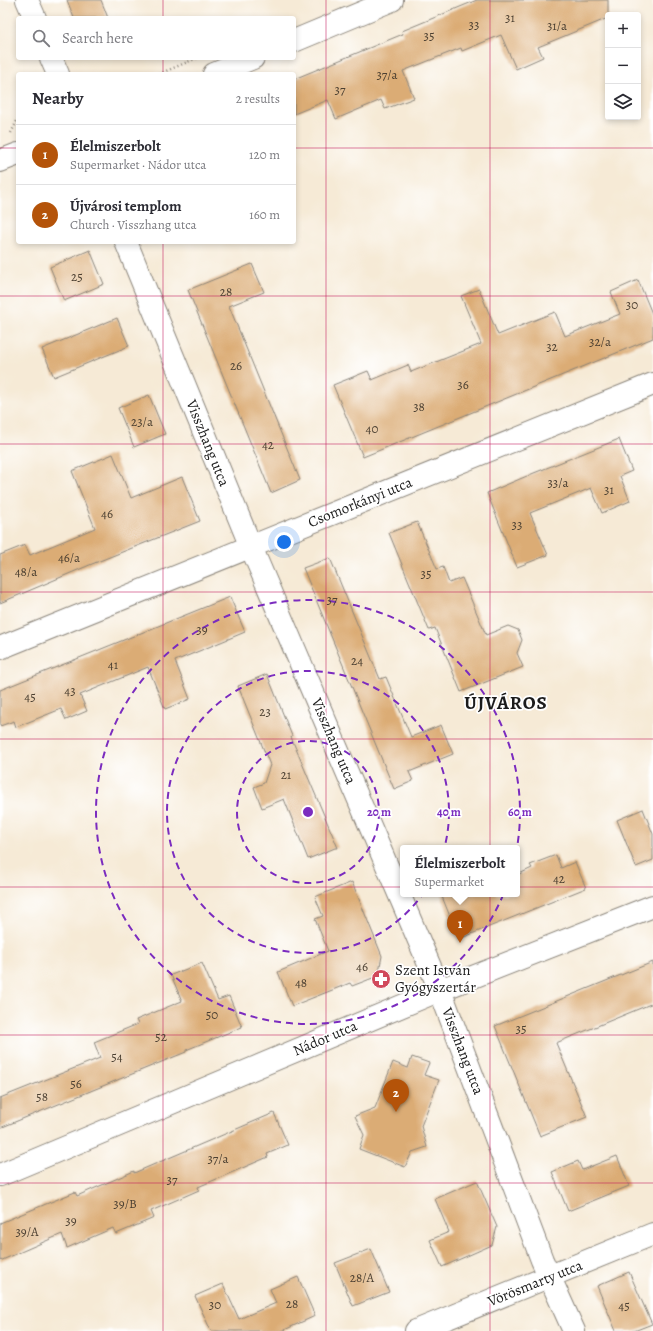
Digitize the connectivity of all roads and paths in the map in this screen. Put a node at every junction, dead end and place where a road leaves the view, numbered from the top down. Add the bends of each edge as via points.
1 (27, 0) edge
2 (392, 0) edge
3 (34, 16) edge
4 (296, 40) edge
5 (52, 60) edge
6 (192, 60) edge
7 (247, 60) edge
8 (57, 72) edge
9 (164, 72) edge
10 (219, 72) edge
11 (16, 155) edge
12 (0, 161) edge
13 (127, 244) edge
14 (653, 384) edge
15 (251, 546) junction
16 (0, 648) edge
17 (400, 896) edge
18 (400, 897) edge
19 (653, 906) edge
20 (440, 990) junction
21 (0, 1175) edge
22 (653, 1234) edge
23 (550, 1277) junction
24 (416, 1331) edge
25 (574, 1331) edge

1 - 3 street
2 - 4 street
5 - 8 street
6 - 9 path
7 - 10 street
11 - 12 street
13 - 15 street, Visszhang utca
14 - 15 street, Csomorkányi utca
15 - 16 street, Csomorkányi utca
15 - 17 street, Visszhang utca
18 - 20 street, Visszhang utca
19 - 20 street, Nádor utca
20 - 21 street, Nádor utca
20 - 23 street, Visszhang utca
22 - 23 street, Vörösmarty utca
23 - 24 street, Vörösmarty utca
23 - 25 street, Visszhang utca

